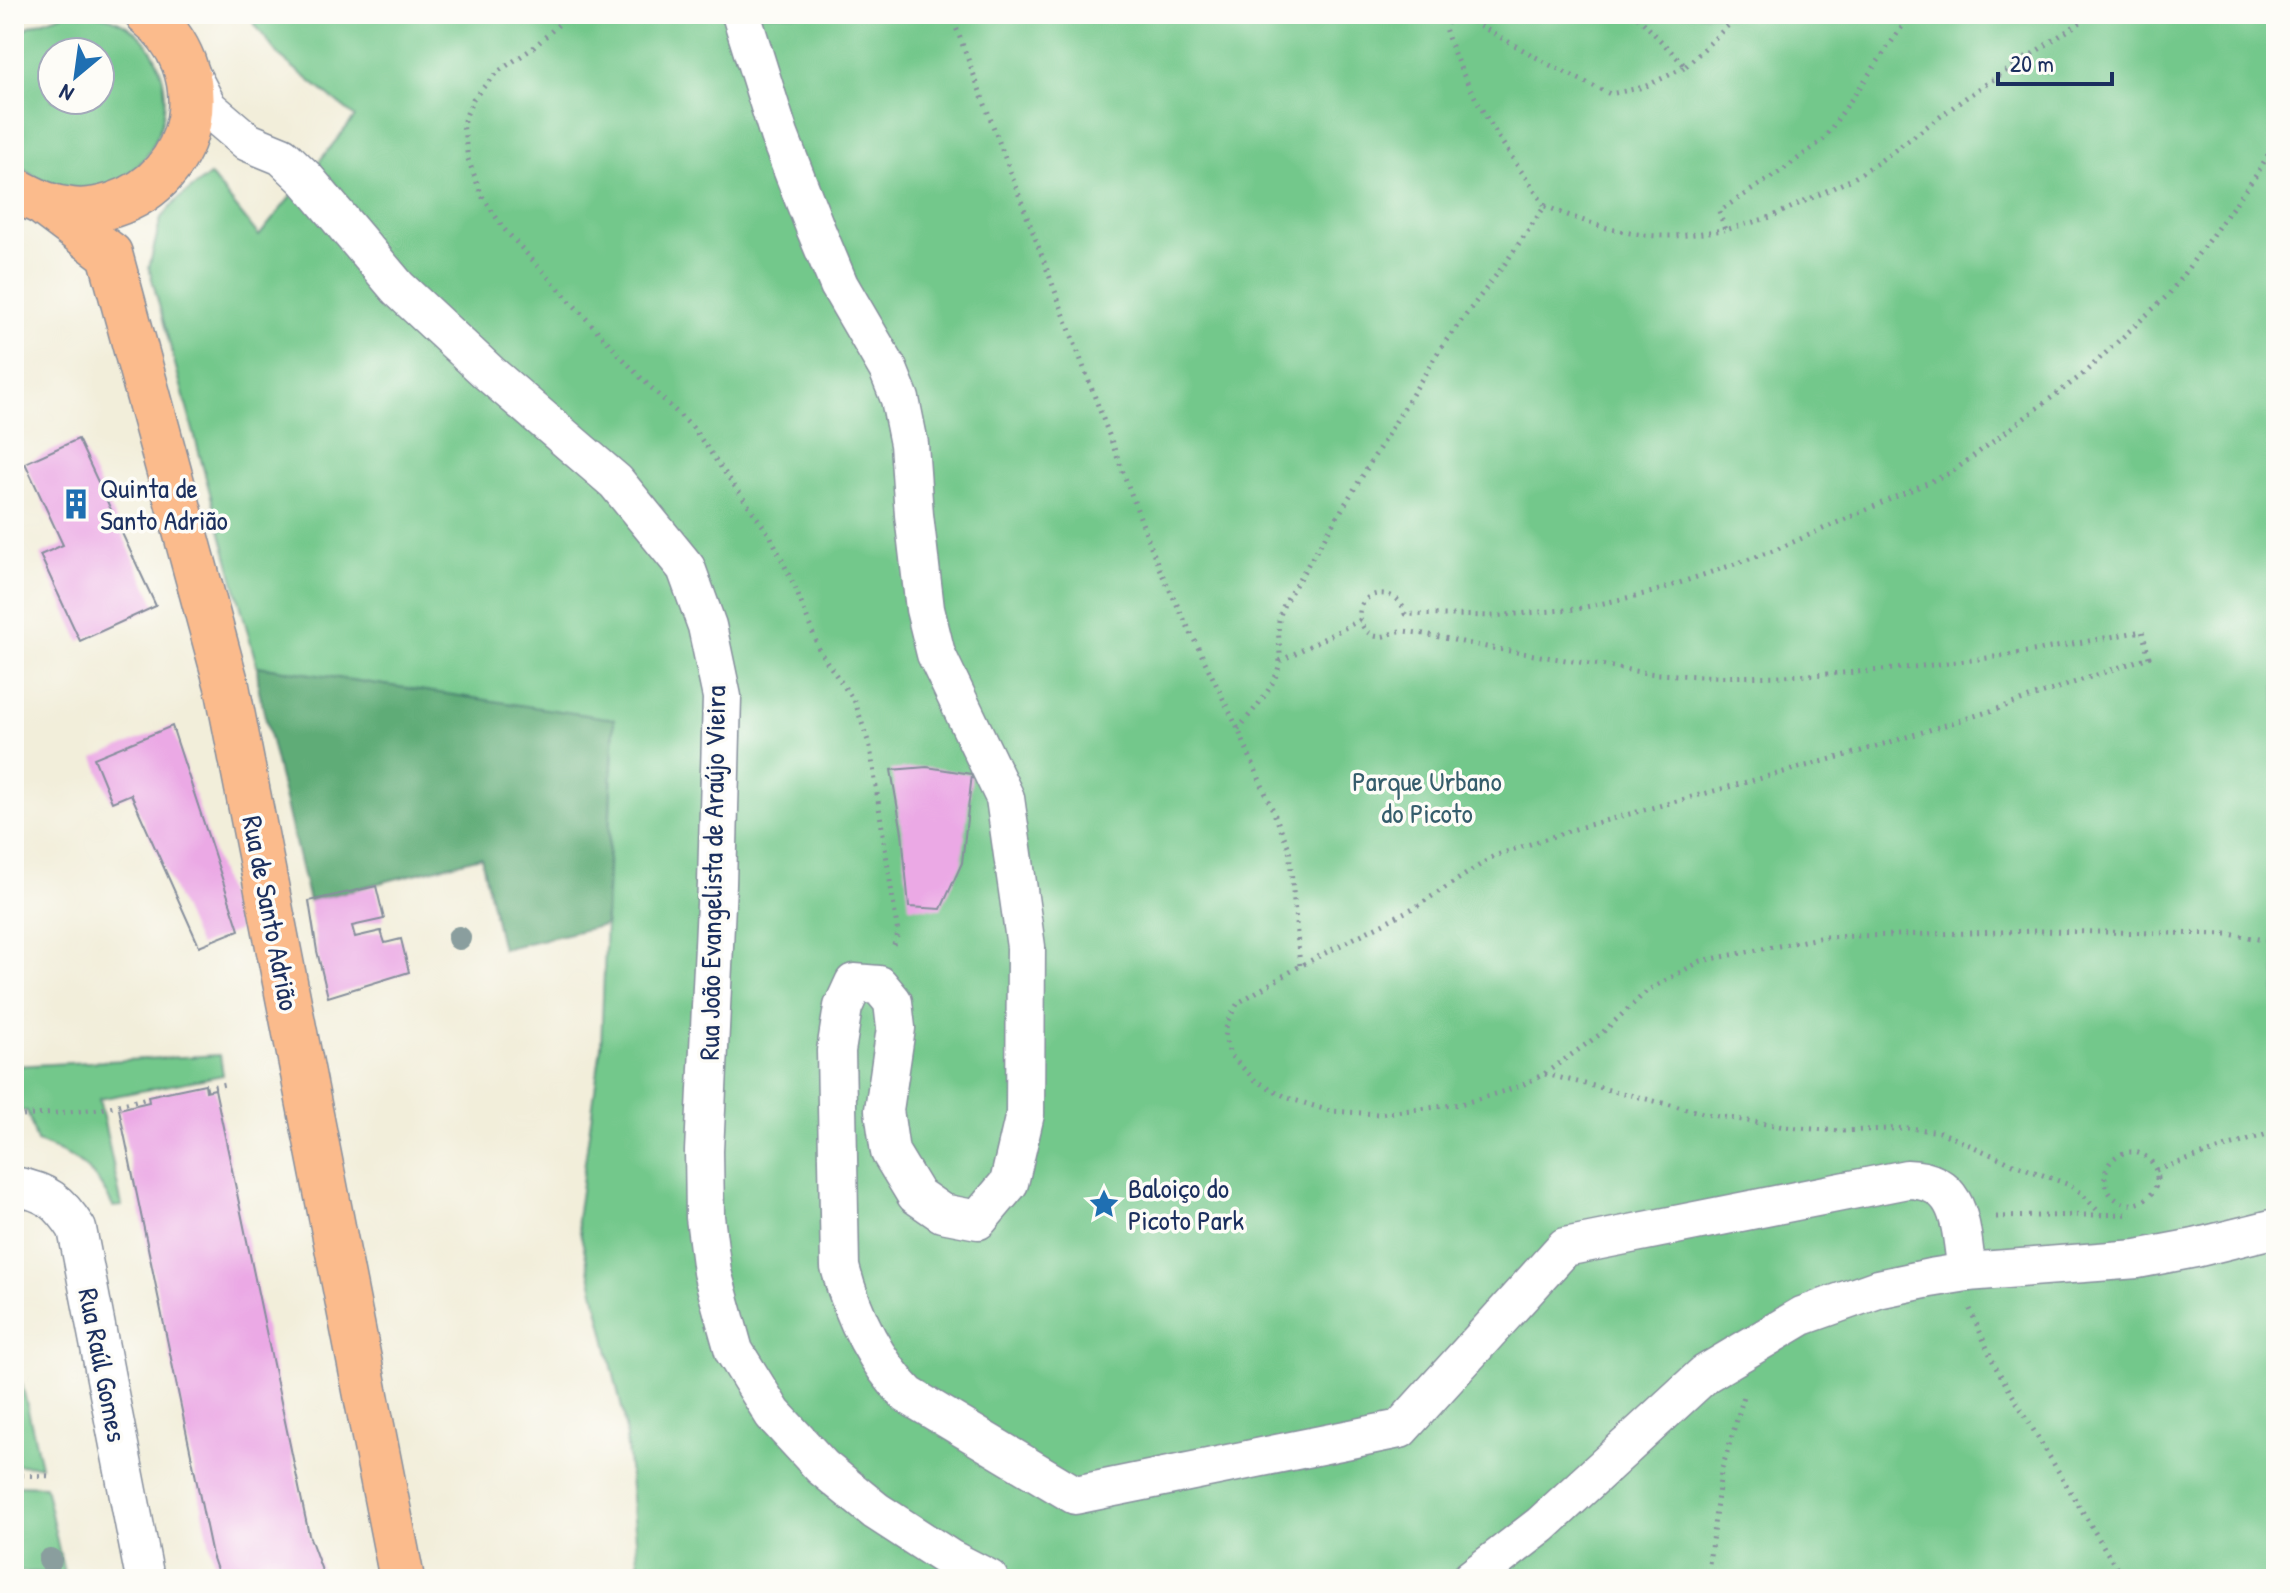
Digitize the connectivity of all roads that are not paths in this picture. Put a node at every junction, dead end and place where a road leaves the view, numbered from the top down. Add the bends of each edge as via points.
1 (741, 14) edge
2 (154, 17) edge
3 (184, 63) junction
4 (248, 142) junction
5 (182, 144) junction
6 (30, 197) edge
7 (129, 200) junction
8 (110, 254) junction
9 (14, 1186) edge
10 (2276, 1228) edge
11 (1966, 1285) junction
12 (145, 1579) edge
13 (402, 1579) edge
14 (989, 1579) edge
15 (1471, 1579) edge

1 - 11 street via 816,230 900,399 925,609 936,654 1005,798 1026,947 1025,1114 1009,1183 978,1220 942,1213 916,1195 890,1152 884,1110 896,1028 893,1002 879,985 854,983 843,1007 836,1051 840,1267 849,1300 888,1375 908,1395 1075,1495 1400,1429 1565,1247 1924,1179 1949,1193 1959,1218
2 - 3 main road
3 - 4 street, Rua João Evangelista de Araújo Vieira via 208,108
3 - 5 main road via 191,104
4 - 5 street, Rua João Evangelista de Araújo Vieira
4 - 14 street, Rua João Evangelista de Araújo Vieira via 282,156 306,179 398,288 616,482 686,568 707,626 722,697 705,1217 712,1272 734,1351 773,1414 822,1467 876,1511
5 - 7 main road via 160,177
6 - 7 main road via 74,211
6 - 8 main road
7 - 8 main road
8 - 13 main road, Rua de Santo Adrião via 227,686
9 - 12 street, Rua Raúl Gomes via 50,1197 77,1229
10 - 11 street via 2137,1259
11 - 15 street via 1878,1289 1802,1316 1705,1374 1541,1525

